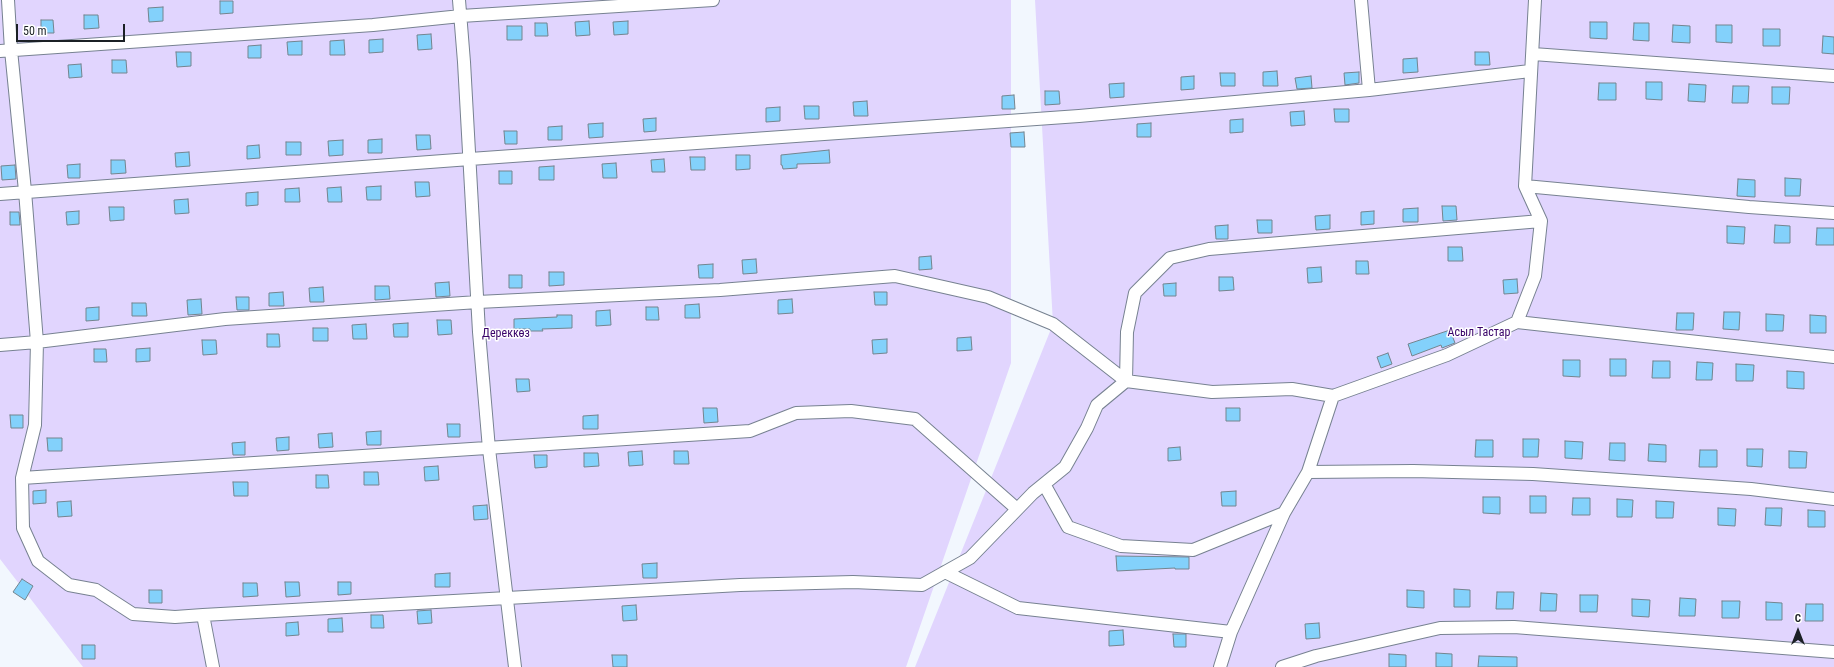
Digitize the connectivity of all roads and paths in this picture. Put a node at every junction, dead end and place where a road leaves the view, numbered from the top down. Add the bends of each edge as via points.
1 (8, 0) edge
2 (459, 0) edge
3 (713, 0) edge
4 (1361, 0) edge
5 (1534, 0) edge
6 (460, 16) junction
7 (5, 50) edge
8 (1533, 54) junction
9 (1530, 71) junction
10 (1834, 76) edge
11 (1369, 90) junction
12 (470, 159) junction
13 (1525, 186) junction
14 (25, 191) junction
15 (0, 194) edge
16 (1834, 213) edge
17 (1541, 221) junction
18 (478, 302) junction
19 (1517, 322) junction
20 (37, 342) junction
21 (0, 345) edge
22 (1834, 357) edge
23 (1126, 381) junction
24 (1333, 396) junction
25 (489, 449) junction
26 (1308, 472) junction
27 (22, 478) junction
28 (1044, 484) junction
29 (1834, 499) edge
30 (1017, 509) junction
31 (1284, 513) junction
32 (945, 572) junction
33 (506, 597) junction
34 (202, 615) junction
35 (1231, 632) junction
36 (1834, 652) edge
37 (213, 667) edge
38 (515, 667) edge
39 (1220, 667) edge
40 (1282, 667) edge

1 - 7 street
2 - 6 street
3 - 6 street
4 - 11 street
5 - 8 street
6 - 7 street via 373,26
6 - 12 street
7 - 14 street
8 - 9 street
8 - 10 street
9 - 11 street
9 - 13 street
11 - 12 street via 1063,117
12 - 14 street
12 - 18 street
13 - 16 street
13 - 17 street
14 - 15 street
14 - 20 street
17 - 19 street via 1535,276
17 - 23 street via 1209,249 1170,258 1136,294 1127,332
18 - 20 street via 225,319
18 - 23 street via 720,290 895,276 988,297 1053,324
18 - 25 street
19 - 22 street
19 - 24 street via 1447,355
20 - 21 street
20 - 27 street via 35,425
23 - 24 street via 1212,392 1292,389
23 - 28 street via 1097,405 1065,468
24 - 26 street
25 - 27 street
25 - 30 street via 750,431 796,412 858,412 915,419
25 - 33 street
26 - 29 street via 1533,474 1751,489
26 - 31 street
27 - 34 street via 23,528 38,561 69,585 96,590 133,614 175,617
28 - 30 street
28 - 31 street via 1068,527 1121,546 1193,550
30 - 32 street via 970,558
31 - 35 street
32 - 33 street via 922,585 845,582 740,585
32 - 35 street via 1018,608
33 - 34 street
33 - 38 street
34 - 37 street
35 - 39 street
36 - 40 street via 1514,627 1440,628 1316,656

